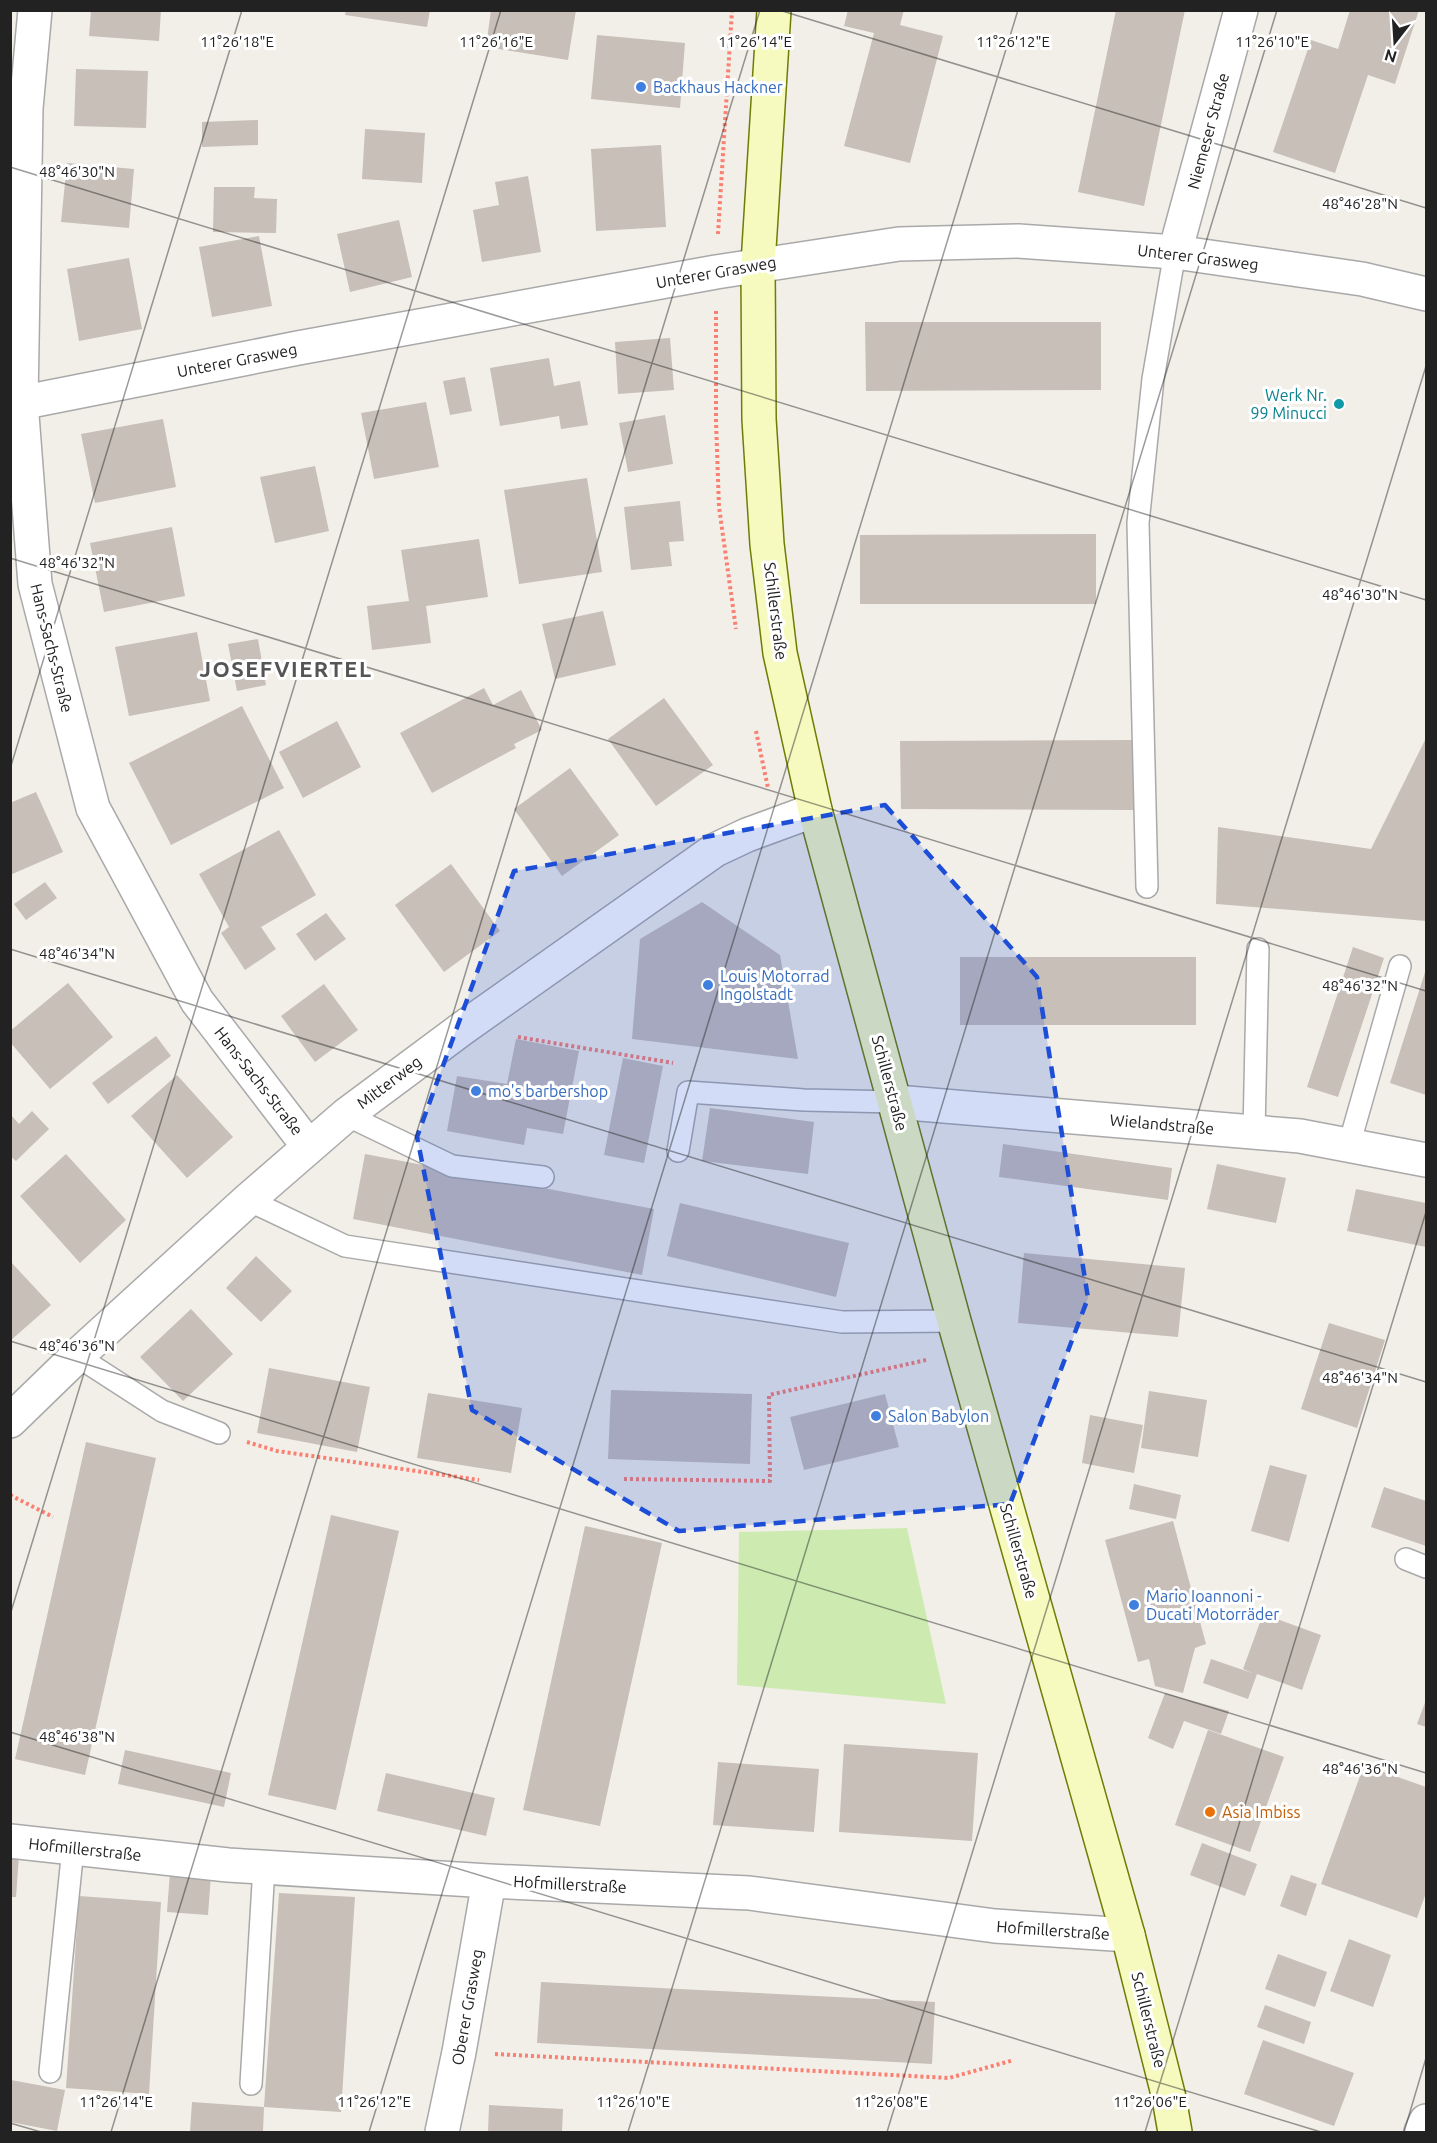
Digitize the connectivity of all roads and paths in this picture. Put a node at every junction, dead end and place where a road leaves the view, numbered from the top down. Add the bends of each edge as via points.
1 (35, 10) edge
2 (774, 10) edge
3 (1241, 10) edge
4 (1175, 252) junction
5 (758, 264) junction
6 (1426, 294) edge
7 (16, 404) edge
8 (815, 810) junction
9 (1147, 887) dead end
10 (1258, 949) dead end
11 (1400, 966) dead end
12 (463, 1028) junction
13 (674, 1063) dead end
14 (896, 1101) junction
15 (346, 1115) junction
16 (1254, 1132) junction
17 (1349, 1145) junction
18 (309, 1147) junction
19 (678, 1151) dead end
20 (1426, 1160) edge
21 (543, 1178) dead end
22 (248, 1200) junction
23 (954, 1321) junction
24 (77, 1356) junction
25 (926, 1359) dead end
26 (10, 1420) edge
27 (219, 1434) joint
28 (624, 1479) dead end
29 (479, 1480) dead end
30 (10, 1495) edge
31 (53, 1517) dead end
32 (1406, 1560) dead end
33 (1426, 1567) edge
34 (10, 1840) edge
35 (73, 1848) junction
36 (264, 1867) junction
37 (489, 1881) junction
38 (1128, 1935) junction
39 (459, 2052) junction
40 (1014, 2060) dead end
41 (50, 2073) dead end
42 (251, 2084) dead end
43 (1426, 2121) edge
44 (442, 2133) edge
45 (1175, 2133) edge
46 (1421, 2133) edge

1 - 7 street, Hans-Sachs-Straße via 26,108
2 - 5 main road, Schillerstraße
3 - 4 street, Niemeser Straße
4 - 5 street, Unterer Grasweg via 1018,241 923,243
4 - 6 street, Unterer Grasweg via 1362,279
4 - 9 lane via 1153,380 1138,523
5 - 7 street, Unterer Grasweg
5 - 8 main road, Schillerstraße via 759,420 767,544 780,653
7 - 18 street, Hans-Sachs-Straße via 35,584 93,808 197,1001
8 - 12 street, Mitterweg via 715,850
8 - 14 main road, Schillerstraße
10 - 16 lane
11 - 17 lane
12 - 13 path
12 - 15 street, Mitterweg
14 - 16 street, Wielandstraße
14 - 19 lane via 688,1092
14 - 23 main road, Schillerstraße
15 - 18 street, Mitterweg
15 - 21 lane via 452,1166
16 - 17 street, Wielandstraße
17 - 20 street, Wielandstraße
18 - 22 street, Mitterweg
22 - 23 lane via 345,1246 842,1322
22 - 24 street, Mitterweg
23 - 38 main road, Schillerstraße
24 - 26 street, Mitterweg
24 - 27 lane via 162,1411
25 - 28 path via 769,1395 770,1481
27 - 29 path via 277,1451
30 - 31 path
32 - 33 lane
34 - 35 street, Hofmillerstraße
35 - 36 street, Hofmillerstraße
35 - 41 lane
36 - 37 street, Hofmillerstraße
36 - 42 lane
37 - 38 street, Hofmillerstraße via 749,1893 995,1926
37 - 39 street, Oberer Grasweg
38 - 45 main road, Schillerstraße
39 - 40 path via 949,2078
39 - 44 street, Oberer Grasweg
43 - 46 street

